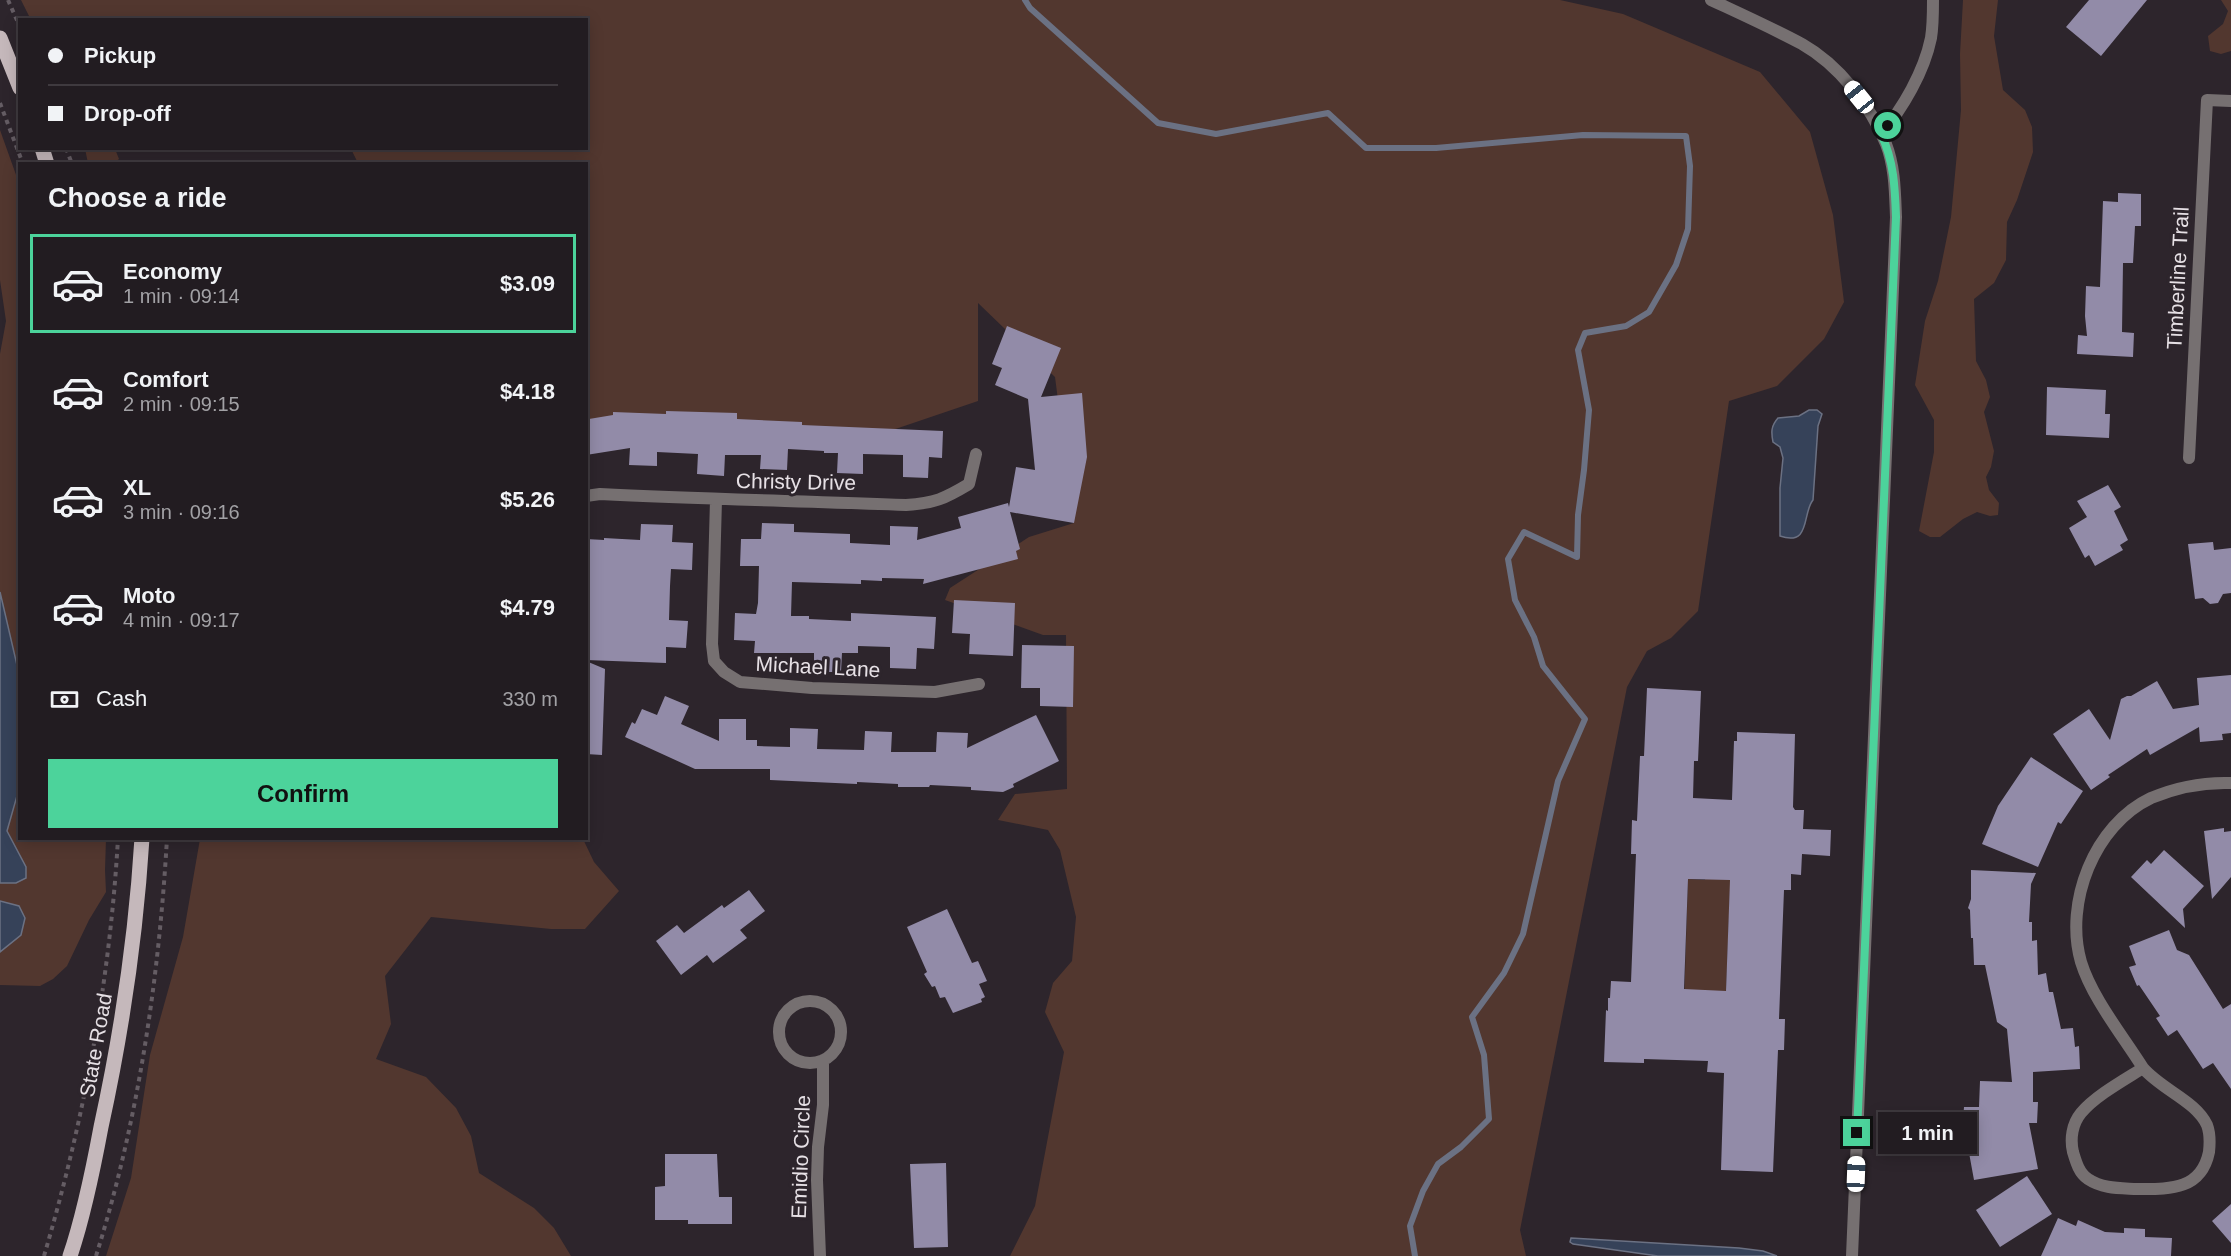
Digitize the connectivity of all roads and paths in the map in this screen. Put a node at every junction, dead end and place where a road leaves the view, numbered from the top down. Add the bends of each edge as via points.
1 (8, 0) edge
2 (1711, 0) edge
3 (1934, 0) edge
4 (18, 22) edge
5 (0, 38) edge
6 (18, 83) edge
7 (2231, 100) edge
8 (0, 103) edge
9 (1881, 134) junction
10 (22, 162) edge
11 (976, 454) dead end
12 (2189, 459) dead end
13 (588, 496) edge
14 (716, 500) junction
15 (979, 684) dead end
16 (2231, 783) edge
17 (118, 840) edge
18 (142, 840) edge
19 (167, 840) edge
20 (823, 1060) junction
21 (2143, 1068) junction
22 (44, 1256) edge
23 (70, 1256) edge
24 (96, 1256) edge
25 (820, 1256) edge
26 (1852, 1256) edge

1 - 4 path
2 - 9 street via 1804,45 1838,72 1869,110
3 - 9 street via 1926,57 1908,95
5 - 6 main road
7 - 12 street, Timberline Trail via 2207,100
8 - 10 path
9 - 26 street via 1894,179 1896,217
11 - 14 street, Christy Drive via 969,484 942,500 926,503
13 - 14 street, Christy Drive
14 - 15 street, Michael Lane via 712,644 714,661 724,672 740,682 812,688 935,692
16 - 21 street via 2202,783 2149,799 2112,830 2083,880 2075,922 2082,963
17 - 22 path via 105,973 84,1102
18 - 23 main road, State Road via 138,907 117,1052
19 - 24 path via 159,944 140,1071
20 - 20 street via 831,1055 840,1038 838,1019 822,1004 806,1001 787,1011 781,1020 780,1041 792,1058 813,1063
20 - 25 street, Emidio Circle via 817,1180
21 - 21 street via 2157,1083 2200,1112 2208,1127 2208,1154 2203,1168 2182,1186 2167,1190 2108,1188 2082,1173 2071,1145 2071,1132 2080,1114

